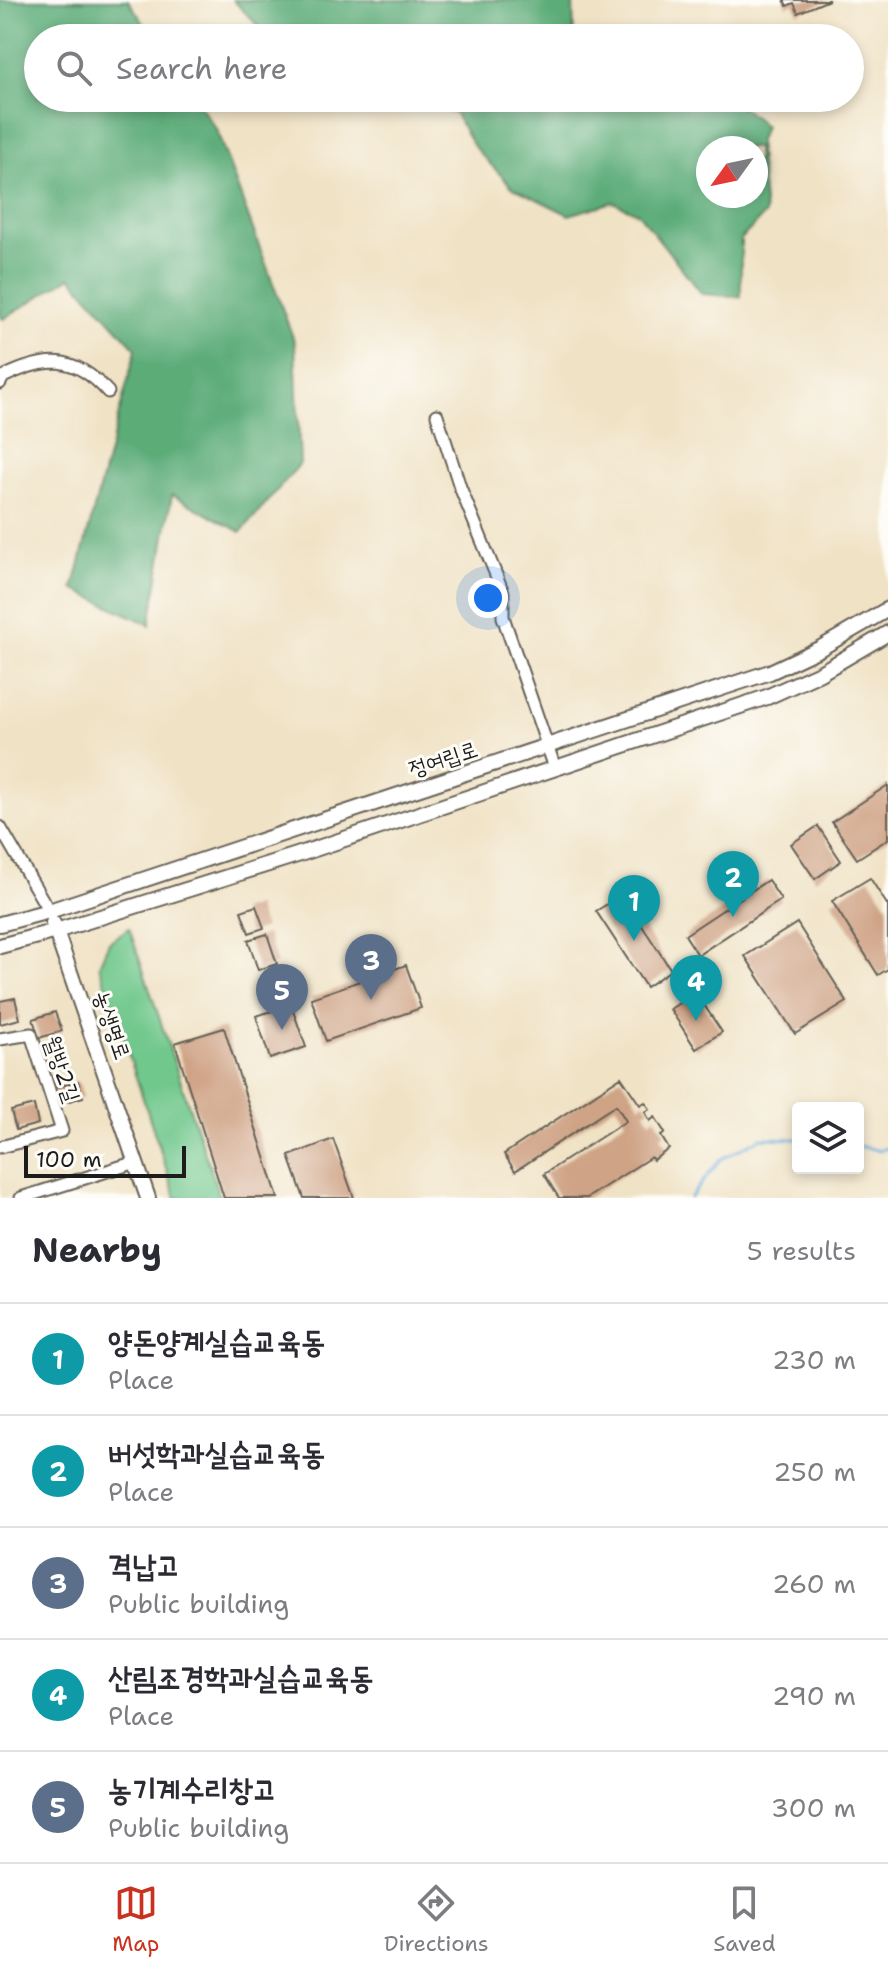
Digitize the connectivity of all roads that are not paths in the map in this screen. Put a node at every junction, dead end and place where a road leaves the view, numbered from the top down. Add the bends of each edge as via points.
1 (0, 383) edge
2 (108, 392) dead end
3 (437, 415) dead end
4 (888, 609) edge
5 (888, 633) edge
6 (679, 701) junction
7 (687, 723) junction
8 (548, 747) junction
9 (555, 768) junction
10 (0, 827) edge
11 (49, 911) junction
12 (0, 924) edge
13 (56, 931) junction
14 (0, 946) edge
15 (0, 1039) edge
16 (0, 1147) edge
17 (136, 1162) junction
18 (21, 1198) edge
19 (148, 1198) edge

1 - 2 street via 23,367 61,361 88,373
3 - 8 street via 503,592 503,617
4 - 6 street, 정여립로 via 770,672
5 - 7 street, 정여립로 via 767,697
6 - 7 street
6 - 8 street, 정여립로
7 - 9 street, 정여립로
8 - 9 street
8 - 11 street, 정여립로
9 - 13 street, 정여립로
10 - 11 street, 농생명로
11 - 12 street, 정여립로
11 - 13 street, 농생명로
13 - 14 street, 정여립로
13 - 17 street, 농생명로
15 - 16 street, 월방2길 via 31,1034 62,1131
17 - 18 street
17 - 19 street, 농생명로

